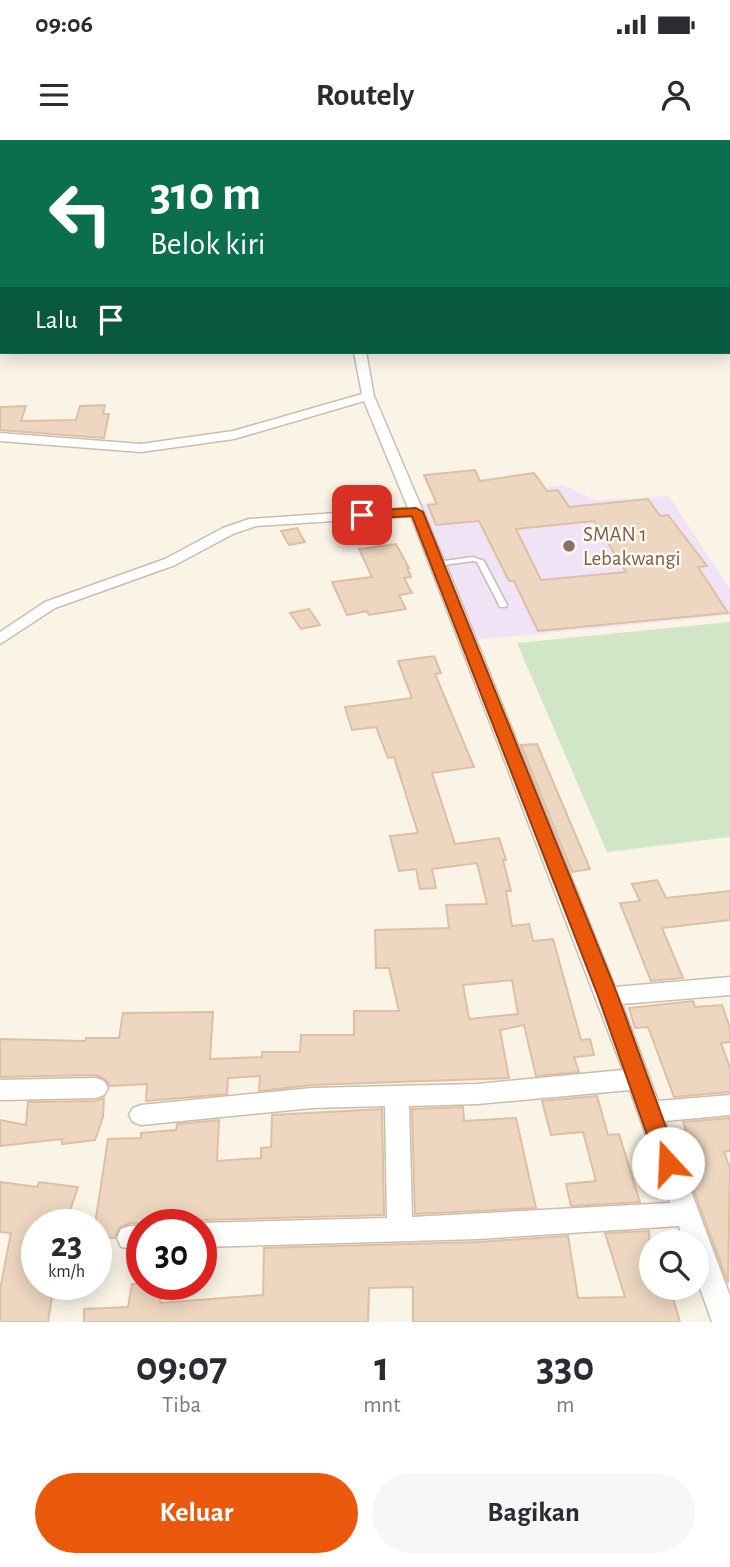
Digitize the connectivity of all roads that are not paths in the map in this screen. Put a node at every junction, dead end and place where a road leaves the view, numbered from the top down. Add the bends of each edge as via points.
1 (360, 354) edge
2 (368, 396) junction
3 (0, 437) edge
4 (416, 512) junction
5 (438, 564) junction
6 (503, 605) dead end
7 (0, 639) edge
8 (730, 986) edge
9 (608, 996) junction
10 (638, 1079) junction
11 (96, 1088) dead end
12 (0, 1090) edge
13 (397, 1096) junction
14 (730, 1105) edge
15 (650, 1112) junction
16 (141, 1115) dead end
17 (687, 1214) junction
18 (400, 1229) junction
19 (217, 1235) edge
20 (726, 1322) edge

1 - 2 street
2 - 3 street via 234,435 141,449
2 - 4 street
4 - 5 street
4 - 7 street via 240,525 170,562 50,605
5 - 6 lane via 480,561
5 - 9 street
8 - 9 street
9 - 10 street
10 - 13 street via 477,1094
10 - 15 street
11 - 12 street
13 - 16 street via 313,1098
13 - 18 street
14 - 15 street
15 - 17 street
17 - 18 street
17 - 20 street
18 - 19 street

